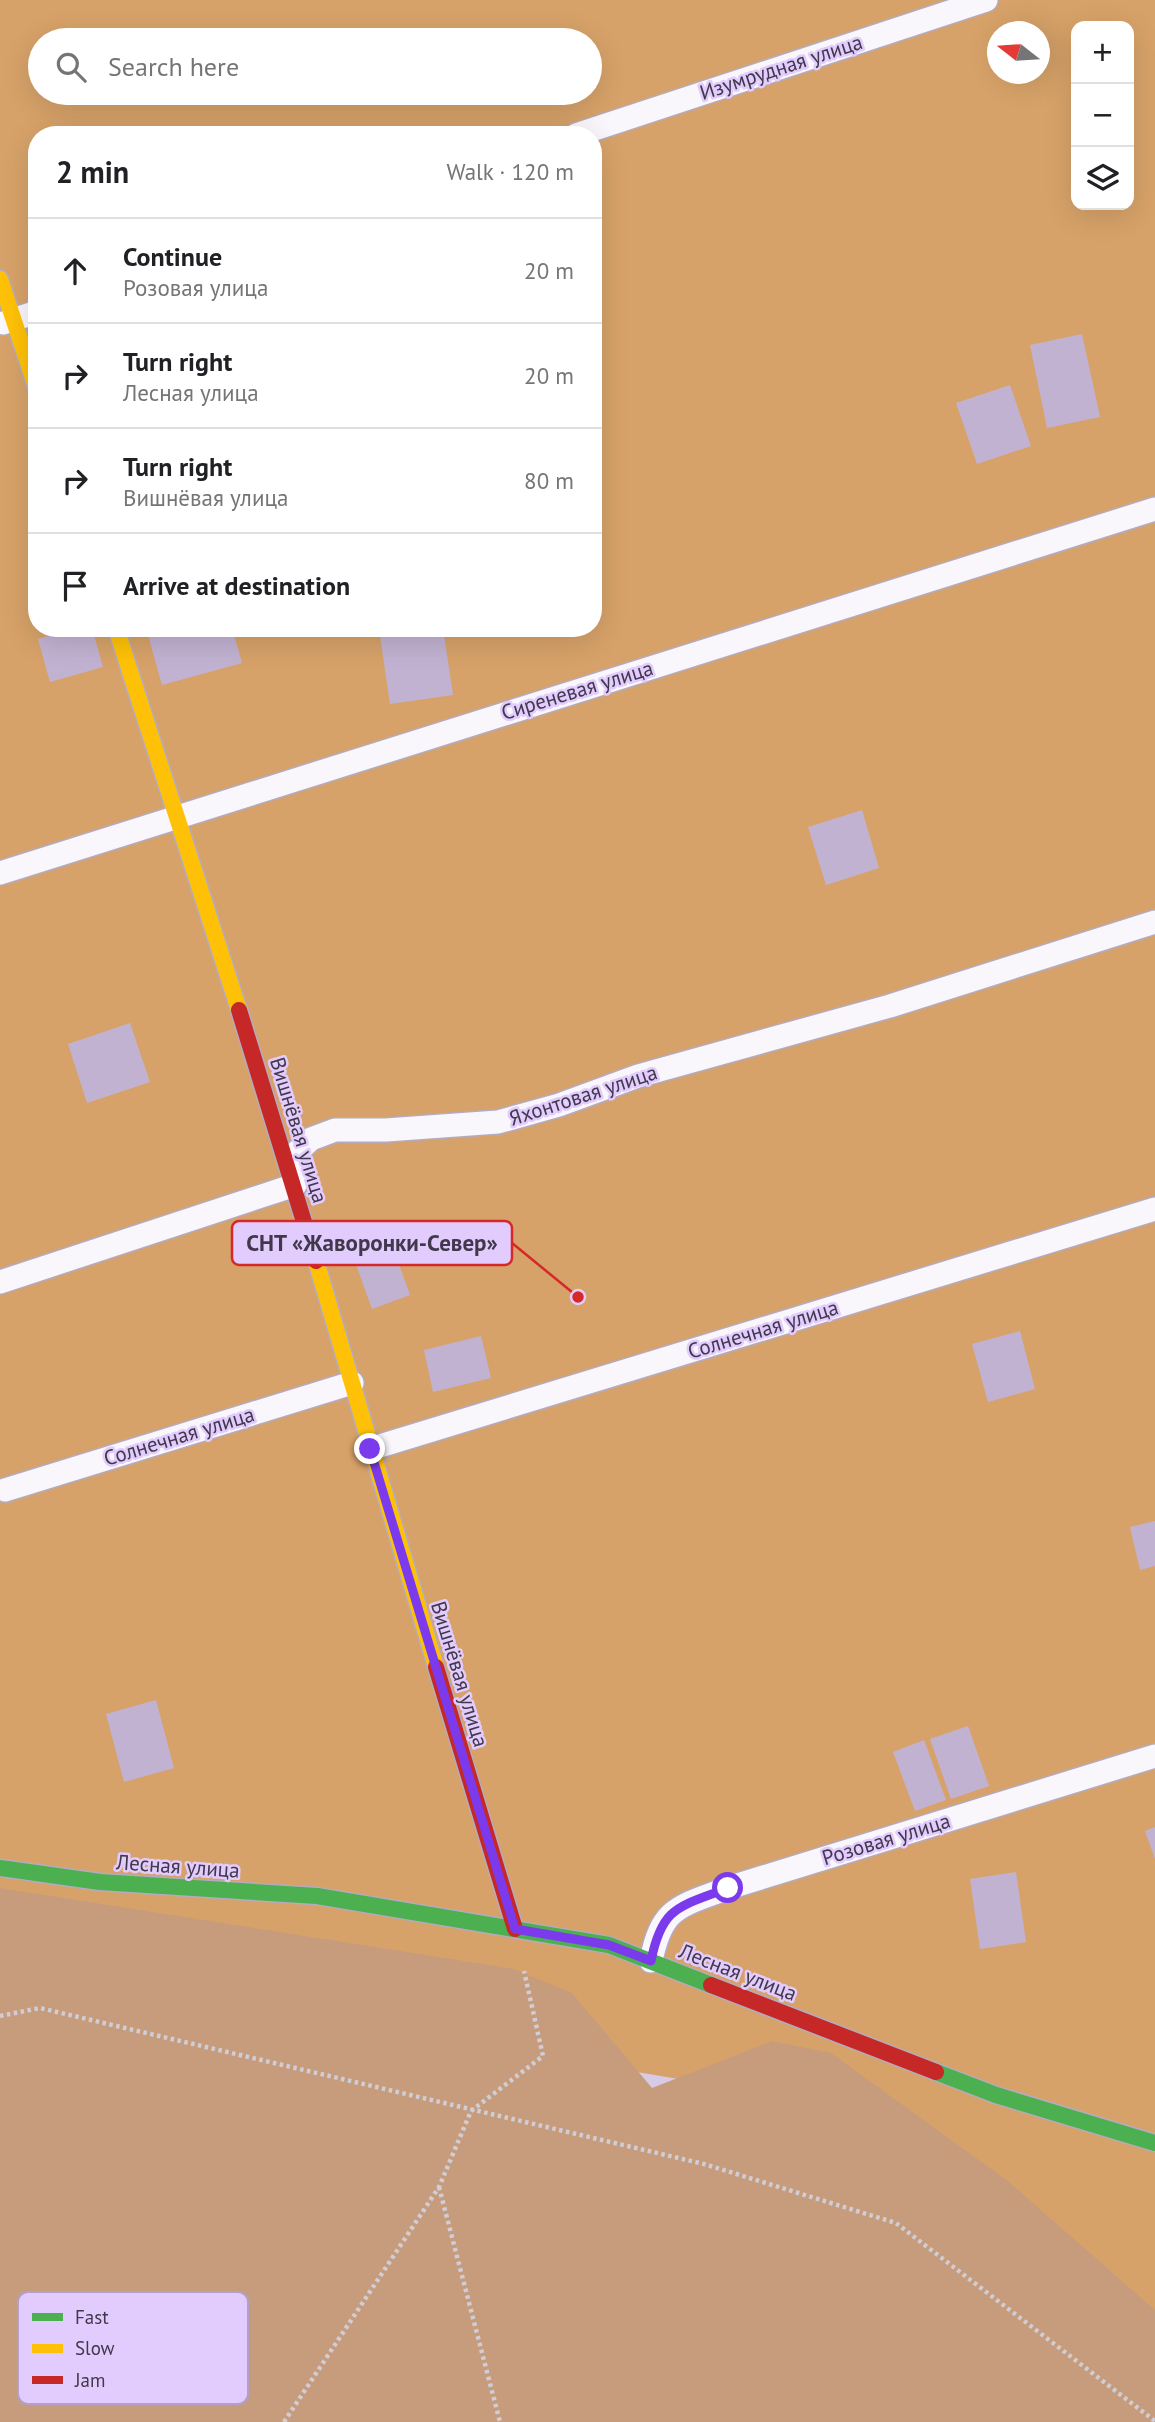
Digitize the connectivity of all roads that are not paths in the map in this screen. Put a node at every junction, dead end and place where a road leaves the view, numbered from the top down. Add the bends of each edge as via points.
1 (986, 0) edge
2 (602, 126) edge
3 (0, 279) edge
4 (28, 315) edge
5 (7, 322) edge
6 (28, 370) edge
7 (1155, 509) edge
8 (119, 637) edge
9 (178, 814) junction
10 (0, 873) edge
11 (1155, 922) edge
12 (295, 1185) junction
13 (1155, 1209) edge
14 (0, 1282) edge
15 (352, 1383) junction
16 (370, 1449) junction
17 (5, 1490) dead end
18 (1155, 1756) edge
19 (0, 1868) edge
20 (515, 1929) junction
21 (651, 1961) junction
22 (1155, 2143) edge

1 - 2 lane, Изумрудная улица
3 - 5 street
4 - 5 lane
5 - 6 street
7 - 9 lane, Сиреневая улица
8 - 9 street, Вишнёвая улица
9 - 10 lane, Сиреневая улица
9 - 12 street, Вишнёвая улица
11 - 12 lane, Яхонтовая улица via 498,1122 335,1130 311,1139 297,1152
12 - 14 lane
12 - 15 street, Вишнёвая улица
13 - 16 lane, Солнечная улица
15 - 16 street, Вишнёвая улица
15 - 17 lane, Солнечная улица
16 - 20 street, Вишнёвая улица
18 - 21 lane, Розовая улица via 686,1904 668,1915 657,1931
19 - 20 street, Лесная улица via 100,1882 317,1896
20 - 21 street, Лесная улица via 609,1945
21 - 22 street, Лесная улица via 996,2095

